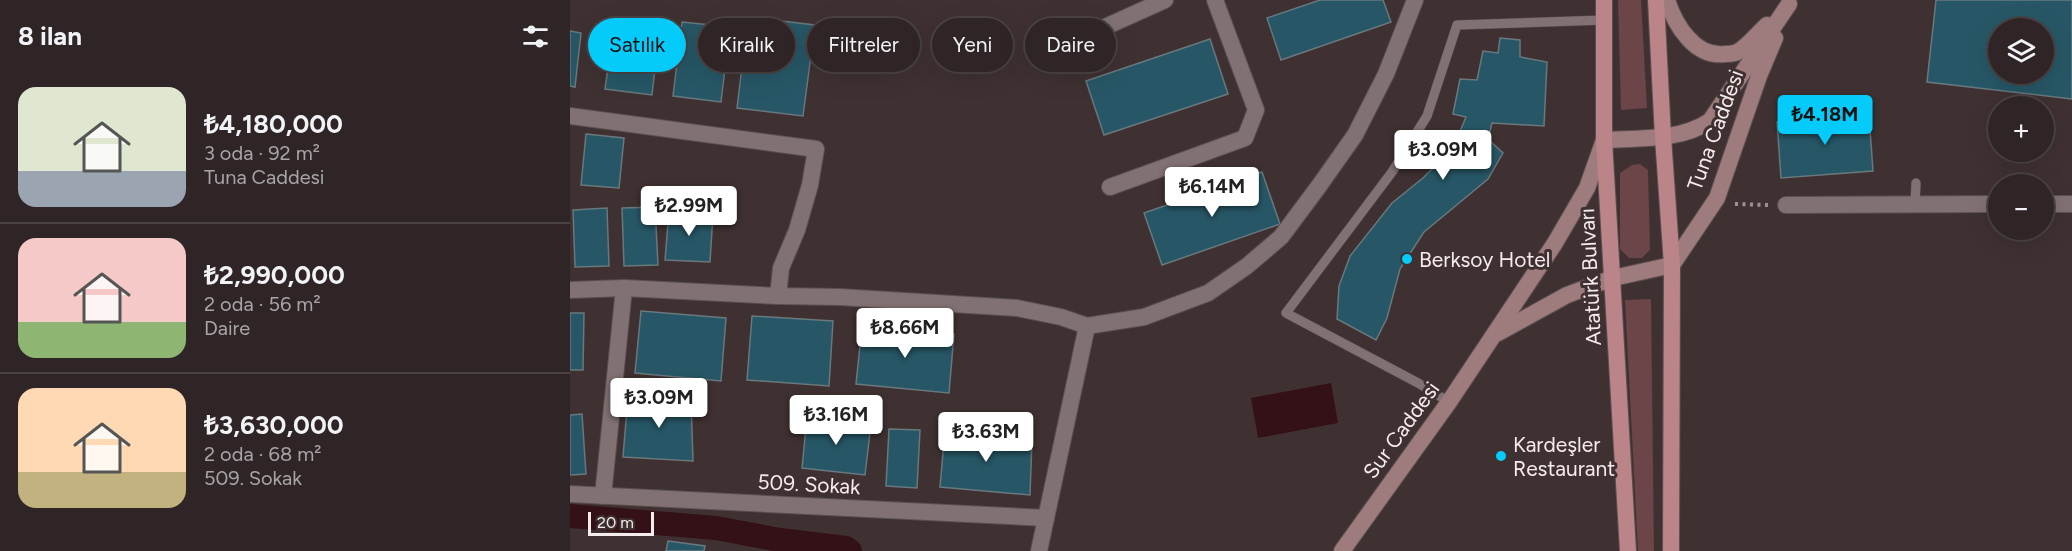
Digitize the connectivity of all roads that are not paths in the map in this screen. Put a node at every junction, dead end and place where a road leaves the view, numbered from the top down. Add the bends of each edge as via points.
1 (1165, 0) edge
2 (1215, 0) edge
3 (1415, 0) edge
4 (1605, 0) edge
5 (1656, 0) edge
6 (1667, 0) edge
7 (1790, 2) edge
8 (1605, 20) junction
9 (1116, 22) edge
10 (570, 116) edge
11 (1663, 137) junction
12 (1604, 140) junction
13 (1916, 183) dead end
14 (1110, 187) dead end
15 (1916, 204) junction
16 (1988, 204) edge
17 (2054, 204) edge
18 (2072, 204) edge
19 (1786, 205) road end
20 (1672, 265) junction
21 (1613, 278) junction
22 (624, 288) junction
23 (570, 290) edge
24 (778, 296) junction
25 (1087, 326) junction
26 (1495, 334) junction
27 (1449, 402) junction
28 (570, 494) edge
29 (603, 496) junction
30 (1046, 518) junction
31 (1039, 551) edge
32 (1342, 551) edge
33 (1628, 551) edge
34 (1671, 551) edge

1 - 9 street
2 - 14 street via 1256,110 1245,138
3 - 25 street via 1386,74 1355,135 1281,237 1208,293 1144,317
4 - 8 main road, Atatürk Bulvarı
5 - 11 main road
6 - 7 main road via 1687,39 1718,55 1737,53
7 - 11 main road, Tuna Caddesi via 1710,121 1690,131
7 - 20 main road, Tuna Caddesi via 1759,76 1717,198
8 - 12 main road, Atatürk Bulvarı
8 - 27 lane via 1457,25 1427,116 1392,172 1286,313
10 - 24 street via 816,149 797,230 781,268
11 - 12 main road, Tuna Caddesi
11 - 20 main road
12 - 21 main road, Atatürk Bulvarı
12 - 26 main road, Sur Caddesi via 1587,188
13 - 15 lane
15 - 16 street
15 - 19 street
17 - 18 street
20 - 21 main road, Sur Caddesi
20 - 34 main road
21 - 26 main road, Sur Caddesi via 1568,295
21 - 33 main road, Atatürk Bulvarı
22 - 23 street
22 - 24 street
22 - 29 street
24 - 25 street via 1017,308
25 - 30 street
26 - 27 main road, Sur Caddesi
27 - 32 main road, Sur Caddesi
28 - 29 street, 509. Sokak
29 - 30 street, 509. Sokak
30 - 31 street

